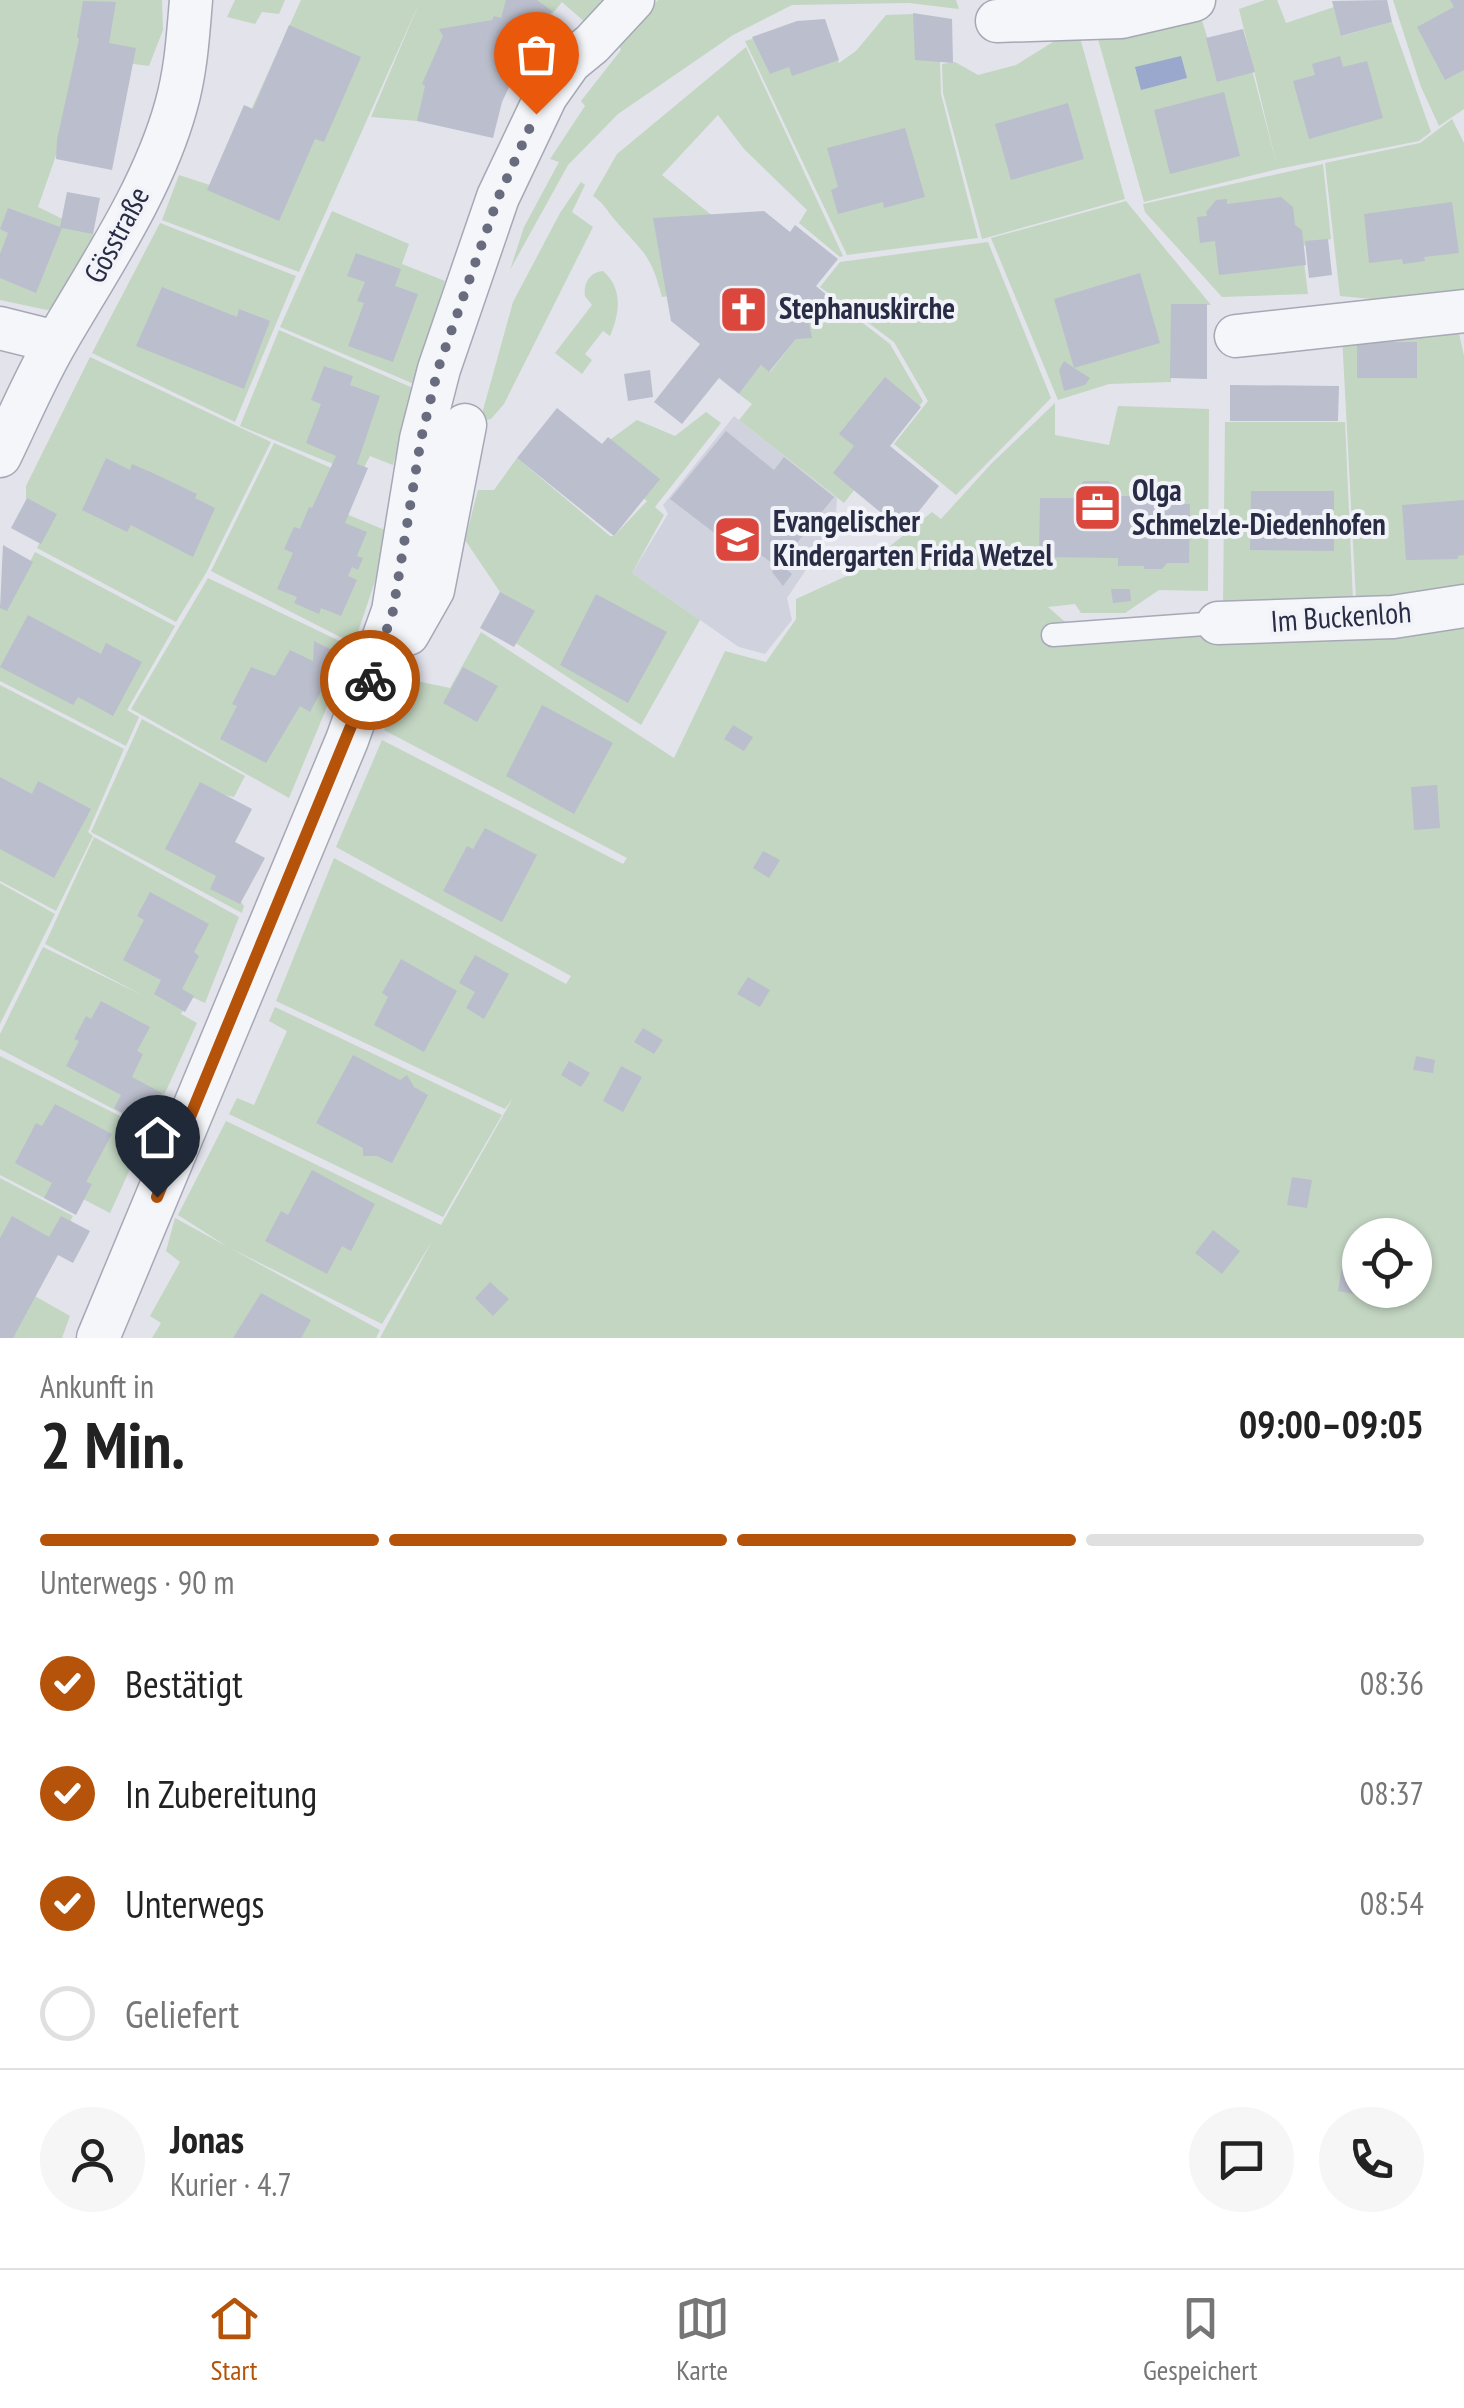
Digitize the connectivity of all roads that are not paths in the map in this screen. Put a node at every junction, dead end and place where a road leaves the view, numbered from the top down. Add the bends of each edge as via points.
1 (191, 0) edge
2 (633, 0) edge
3 (1194, 0) edge
4 (997, 21) dead end
5 (1464, 311) edge
6 (0, 328) edge
7 (1236, 336) dead end
8 (56, 342) junction
9 (464, 425) dead end
10 (0, 456) edge
11 (1464, 606) edge
12 (1218, 624) joint
13 (1053, 635) dead end
14 (384, 640) junction
15 (98, 1338) edge

1 - 8 street, Gösstraße via 174,111 146,182
2 - 14 street via 570,62 546,96 498,198 438,369
3 - 4 street via 1121,17
5 - 7 street
6 - 8 street
8 - 10 street, Gösstraße
9 - 14 street via 433,590 408,634
11 - 12 street, Im Buckenloh
12 - 13 lane
14 - 15 street

